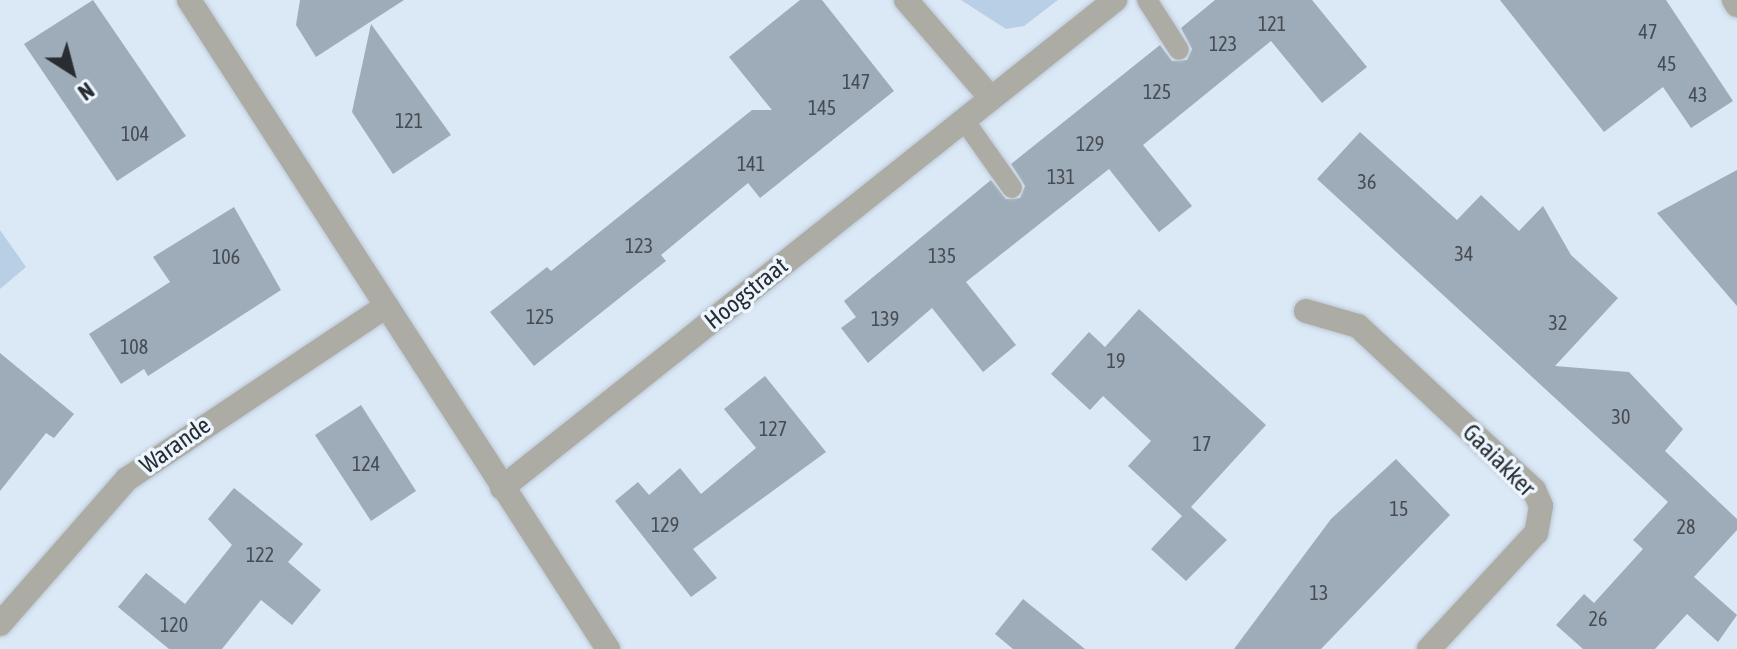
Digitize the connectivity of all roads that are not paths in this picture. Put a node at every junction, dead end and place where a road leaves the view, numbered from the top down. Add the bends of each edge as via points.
1 (189, 0) edge
2 (906, 0) edge
3 (1115, 0) edge
4 (1147, 0) edge
5 (1179, 50) dead end
6 (991, 98) junction
7 (964, 120) junction
8 (1012, 188) dead end
9 (386, 306) junction
10 (1306, 311) dead end
11 (502, 488) junction
12 (0, 624) edge
13 (608, 649) edge
14 (1429, 649) edge

1 - 9 street
2 - 6 street
3 - 6 street, Hoogstraat
4 - 5 lane
6 - 7 street, Hoogstraat
7 - 8 lane
7 - 11 street, Hoogstraat
9 - 11 street
9 - 12 street, Warande via 119,485
10 - 14 street, Gaaiakker via 1358,326 1534,490 1541,506 1536,533
11 - 13 street

